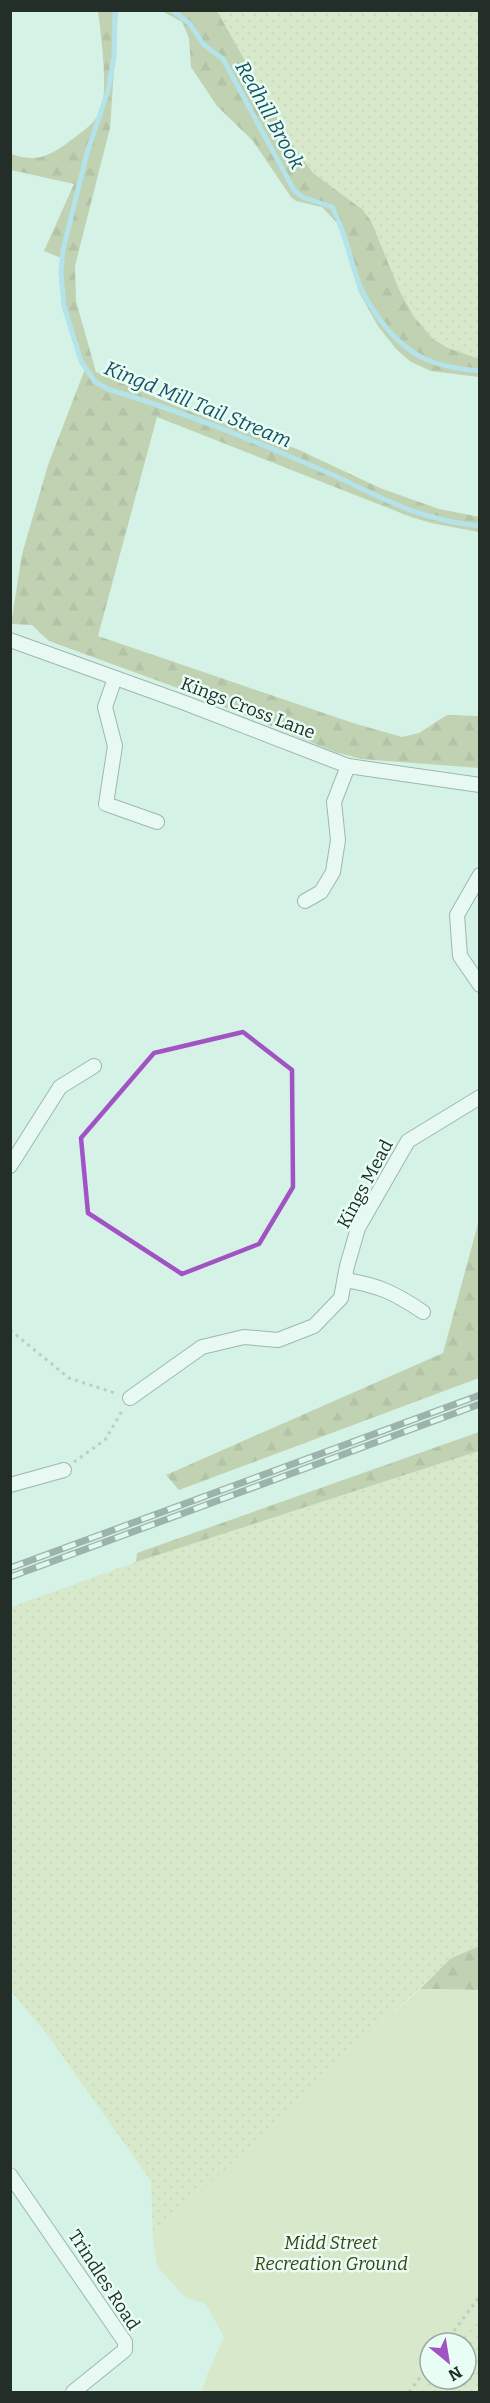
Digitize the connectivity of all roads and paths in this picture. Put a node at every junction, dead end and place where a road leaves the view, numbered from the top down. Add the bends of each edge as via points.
1 (10, 640) edge
2 (115, 678) junction
3 (348, 766) junction
4 (480, 785) edge
5 (157, 822) dead end
6 (480, 875) edge
7 (305, 901) dead end
8 (480, 985) edge
9 (94, 1065) dead end
10 (480, 1097) edge
11 (10, 1166) edge
12 (345, 1280) junction
13 (423, 1312) dead end
14 (10, 1330) edge
15 (130, 1398) junction
16 (64, 1470) joint
17 (10, 1485) edge
18 (10, 2175) edge
19 (480, 2296) edge
20 (454, 2331) edge
21 (73, 2392) edge

1 - 2 street, Kings Cross Lane
2 - 3 street, Kings Cross Lane
2 - 5 street via 105,706 115,746 106,804
3 - 4 street, Kings Cross Lane
3 - 7 street via 334,802 338,840 333,872 321,892
6 - 8 street via 457,915 460,956
9 - 11 street via 60,1088
10 - 12 street, Kings Mead via 408,1141 358,1228
12 - 13 street via 393,1292
12 - 15 street, Kings Mead via 341,1298 314,1326 278,1340 244,1337 202,1347
14 - 15 path via 69,1378
15 - 16 path via 105,1440
16 - 17 street
18 - 21 street, Trindles Road via 125,2342 125,2350
19 - 20 path

